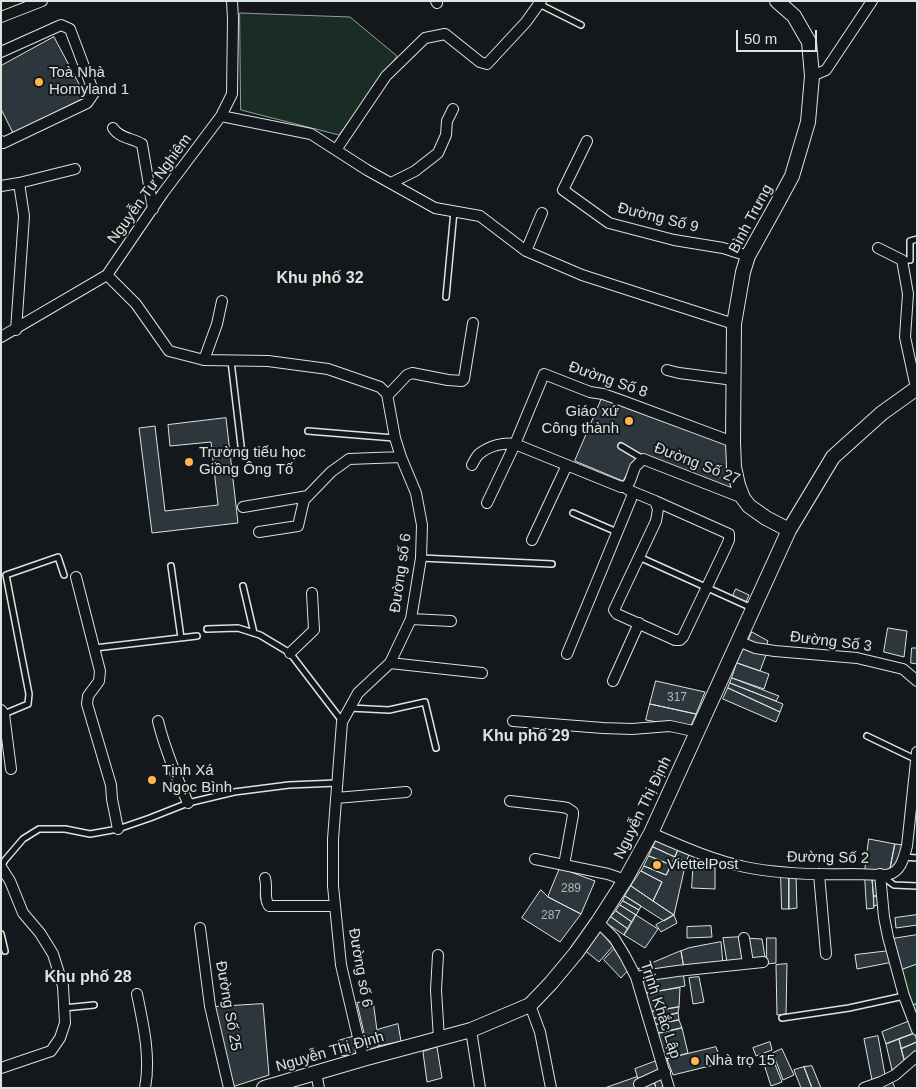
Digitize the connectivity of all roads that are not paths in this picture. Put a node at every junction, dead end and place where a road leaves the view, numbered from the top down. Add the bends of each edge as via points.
1 (42, 1) edge
2 (232, 1) edge
3 (776, 1) edge
4 (872, 1) edge
5 (540, 3) edge
6 (1, 17) edge
7 (581, 25) dead end
8 (1, 52) edge
9 (812, 76) junction
10 (453, 109) dead end
11 (221, 116) junction
12 (113, 128) dead end
13 (1, 141) edge
14 (586, 141) dead end
15 (336, 150) junction
16 (76, 169) dead end
17 (18, 183) junction
18 (391, 183) junction
19 (1, 186) edge
20 (153, 209) junction
21 (454, 211) junction
22 (542, 213) dead end
23 (917, 239) edge
24 (878, 248) dead end
25 (526, 251) junction
26 (748, 256) junction
27 (902, 260) junction
28 (108, 275) junction
29 (446, 297) dead end
30 (222, 301) dead end
31 (473, 323) dead end
32 (734, 324) junction
33 (16, 330) junction
34 (1, 338) edge
35 (204, 360) junction
36 (231, 360) junction
37 (667, 370) dead end
38 (734, 380) junction
39 (916, 388) edge
40 (387, 394) junction
41 (308, 431) dead end
42 (395, 438) junction
43 (733, 442) junction
44 (516, 444) junction
45 (621, 446) dead end
46 (242, 454) dead end
47 (401, 457) junction
48 (643, 459) junction
49 (472, 465) dead end
50 (567, 466) junction
51 (628, 489) junction
52 (308, 496) junction
53 (743, 498) junction
54 (655, 501) junction
55 (486, 503) dead end
56 (243, 507) dead end
57 (573, 513) dead end
58 (789, 530) junction
59 (259, 532) dead end
60 (618, 532) junction
61 (532, 540) dead end
62 (639, 557) junction
63 (421, 558) junction
64 (552, 564) dead end
65 (171, 566) dead end
66 (64, 575) dead end
67 (76, 578) dead end
68 (243, 586) dead end
69 (706, 587) junction
70 (312, 593) dead end
71 (753, 609) junction
72 (411, 619) junction
73 (451, 621) dead end
74 (639, 623) junction
75 (207, 629) dead end
76 (254, 633) junction
77 (197, 636) dead end
78 (181, 638) junction
79 (738, 642) junction
80 (95, 648) junction
81 (290, 653) junction
82 (567, 654) dead end
83 (390, 663) junction
84 (482, 673) dead end
85 (613, 681) dead end
86 (917, 681) edge
87 (350, 708) junction
88 (2, 712) edge
89 (513, 720) dead end
90 (158, 721) dead end
91 (342, 722) junction
92 (698, 732) junction
93 (867, 736) dead end
94 (436, 748) dead end
95 (916, 756) edge
96 (11, 769) dead end
97 (337, 783) junction
98 (406, 792) dead end
99 (336, 798) junction
100 (510, 801) dead end
101 (188, 803) junction
102 (118, 829) junction
103 (651, 833) junction
104 (917, 839) edge
105 (906, 846) junction
106 (904, 858) junction
107 (917, 858) edge
108 (535, 859) dead end
109 (564, 865) junction
110 (1, 868) edge
111 (819, 874) junction
112 (880, 874) junction
113 (266, 878) dead end
114 (625, 880) junction
115 (917, 886) edge
116 (335, 906) junction
117 (598, 922) junction
118 (200, 928) dead end
119 (1, 934) edge
120 (744, 938) dead end
121 (5, 951) dead end
122 (826, 954) dead end
123 (438, 955) dead end
124 (763, 962) dead end
125 (748, 963) junction
126 (636, 977) junction
127 (137, 994) dead end
128 (904, 996) junction
129 (94, 1005) dead end
130 (530, 1005) junction
131 (64, 1008) junction
132 (782, 1018) dead end
133 (471, 1030) junction
134 (917, 1030) edge
135 (439, 1039) junction
136 (917, 1056) edge
137 (362, 1059) junction
138 (1, 1068) edge
139 (664, 1072) junction
140 (316, 1073) junction
141 (639, 1084) dead end
142 (145, 1088) edge
143 (229, 1088) edge
144 (264, 1088) edge
145 (319, 1088) edge
146 (480, 1088) edge
147 (551, 1088) edge
148 (669, 1088) edge
149 (864, 1088) edge

1 - 6 street
2 - 11 street, Nguyễn Tư Nghiêm via 232,94
3 - 9 main road, Bình Trưng via 794,16 809,42
4 - 9 street via 826,70
5 - 7 lane
5 - 15 street via 488,64 480,62 445,34 425,38 386,76
8 - 13 street via 61,25 70,29 94,93 87,102 3,144
9 - 26 main road, Bình Trưng via 808,122 792,176
10 - 18 street via 438,152 415,171
11 - 15 street via 311,134
11 - 20 street, Nguyễn Tư Nghiêm
12 - 20 street via 142,144
14 - 26 street, Đường Số 9 via 563,190 609,222
15 - 18 street
16 - 17 street
17 - 19 street
17 - 33 street via 24,216
18 - 21 street via 435,208
20 - 28 street, Nguyễn Tư Nghiêm
21 - 25 street via 480,216
21 - 29 lane
22 - 25 street
23 - 27 lane via 910,241 910,260
24 - 27 street
25 - 32 street via 582,275
26 - 32 main road, Bình Trưng
27 - 39 street via 908,294 905,337
28 - 33 street, Nguyễn Tư Nghiêm
28 - 35 street via 136,304 168,350
30 - 35 street
31 - 40 street via 462,382 410,374
32 - 38 main road, Bình Trưng
33 - 34 street, Nguyễn Tư Nghiêm
35 - 36 street
36 - 40 street via 328,369 380,387
36 - 46 lane
37 - 38 street
38 - 43 main road, Bình Trưng
39 - 58 main road, Nguyễn Thị Định via 882,413 833,457
40 - 42 street, Đường số 6
41 - 42 lane
42 - 47 street, Đường số 6
43 - 44 street, Đường Số 8 via 544,374
43 - 53 main road, Bình Trưng via 734,467
44 - 49 street via 490,448 480,454
44 - 50 street
44 - 55 street
45 - 48 lane
47 - 52 street via 349,459
47 - 63 street, Đường số 6 via 416,493 422,525
48 - 51 street, Đường Số 27 via 635,467
48 - 53 street, Đường Số 27
50 - 51 street
50 - 61 street
51 - 54 street
51 - 60 street, Đường Số 27
52 - 56 street
52 - 59 street via 304,500 298,526
53 - 58 main road via 766,518
54 - 62 street via 658,509 656,521
54 - 69 street via 729,534
57 - 60 lane
58 - 71 main road, Nguyễn Thị Định
60 - 82 street, Đường Số 27
62 - 69 lane
62 - 74 street via 614,610
63 - 64 lane
63 - 72 street, Đường số 6
65 - 78 lane
66 - 88 lane via 58,557 6,574 29,694 28,704
67 - 80 street
68 - 76 lane
69 - 71 lane
69 - 74 street via 680,640
70 - 81 street via 314,630
71 - 79 main road, Nguyễn Thị Định
72 - 73 street
72 - 83 street, Đường số 6
74 - 85 street
75 - 76 lane via 238,628
76 - 81 lane
77 - 78 lane
78 - 80 lane
79 - 86 street, Đường Số 3 via 775,651 857,658 903,669
79 - 92 main road, Nguyễn Thị Định
80 - 102 street via 100,676 87,704 110,785
81 - 91 lane
83 - 84 street
83 - 87 street, Đường số 6 via 358,693
87 - 91 street, Đường số 6
87 - 94 lane via 389,710 425,702
88 - 96 street
89 - 92 street via 603,728 670,726
90 - 101 street
91 - 97 street, Đường số 6
92 - 103 main road, Nguyễn Thị Định
93 - 95 lane
95 - 105 street
97 - 99 street, Đường số 6
97 - 101 lane via 234,792
98 - 99 street
99 - 116 street, Đường số 6 via 332,839
100 - 109 street via 562,807 572,812
101 - 102 lane
102 - 110 lane via 90,834 65,829 39,829 23,839
103 - 111 street, Đường Số 2 via 692,851 744,867
103 - 114 main road, Nguyễn Thị Định
104 - 105 street
105 - 106 street
106 - 107 lane
106 - 112 street via 899,869 889,875
108 - 109 street
109 - 114 street
110 - 131 street via 23,913 53,954 63,986
111 - 112 street, Đường Số 2
111 - 122 street
112 - 115 lane via 894,885
112 - 128 street, Đường Số 2 via 884,917
113 - 116 street via 265,898 269,906
114 - 117 main road, Nguyễn Thị Định
116 - 137 street, Đường số 6 via 341,965
117 - 126 street, Trịnh Khắc Lập via 614,938
117 - 130 main road, Nguyễn Thị Định
118 - 143 street, Đường Số 25 via 210,1006
119 - 121 lane
120 - 125 street
123 - 135 street
124 - 125 street
125 - 126 street
126 - 139 street, Trịnh Khắc Lập
127 - 142 street via 144,1028
128 - 132 lane
128 - 134 street, Đường Số 2
129 - 131 lane
130 - 133 main road, Nguyễn Thị Định
130 - 147 street via 540,1032
131 - 138 street via 65,1023 60,1038 50,1051
133 - 135 main road, Nguyễn Thị Định
133 - 146 street
135 - 137 main road, Nguyễn Thị Định
136 - 149 street via 895,1075
137 - 140 main road, Nguyễn Thị Định
139 - 141 street
139 - 148 street, Trịnh Khắc Lập
140 - 144 main road, Nguyễn Thị Định
140 - 145 street

